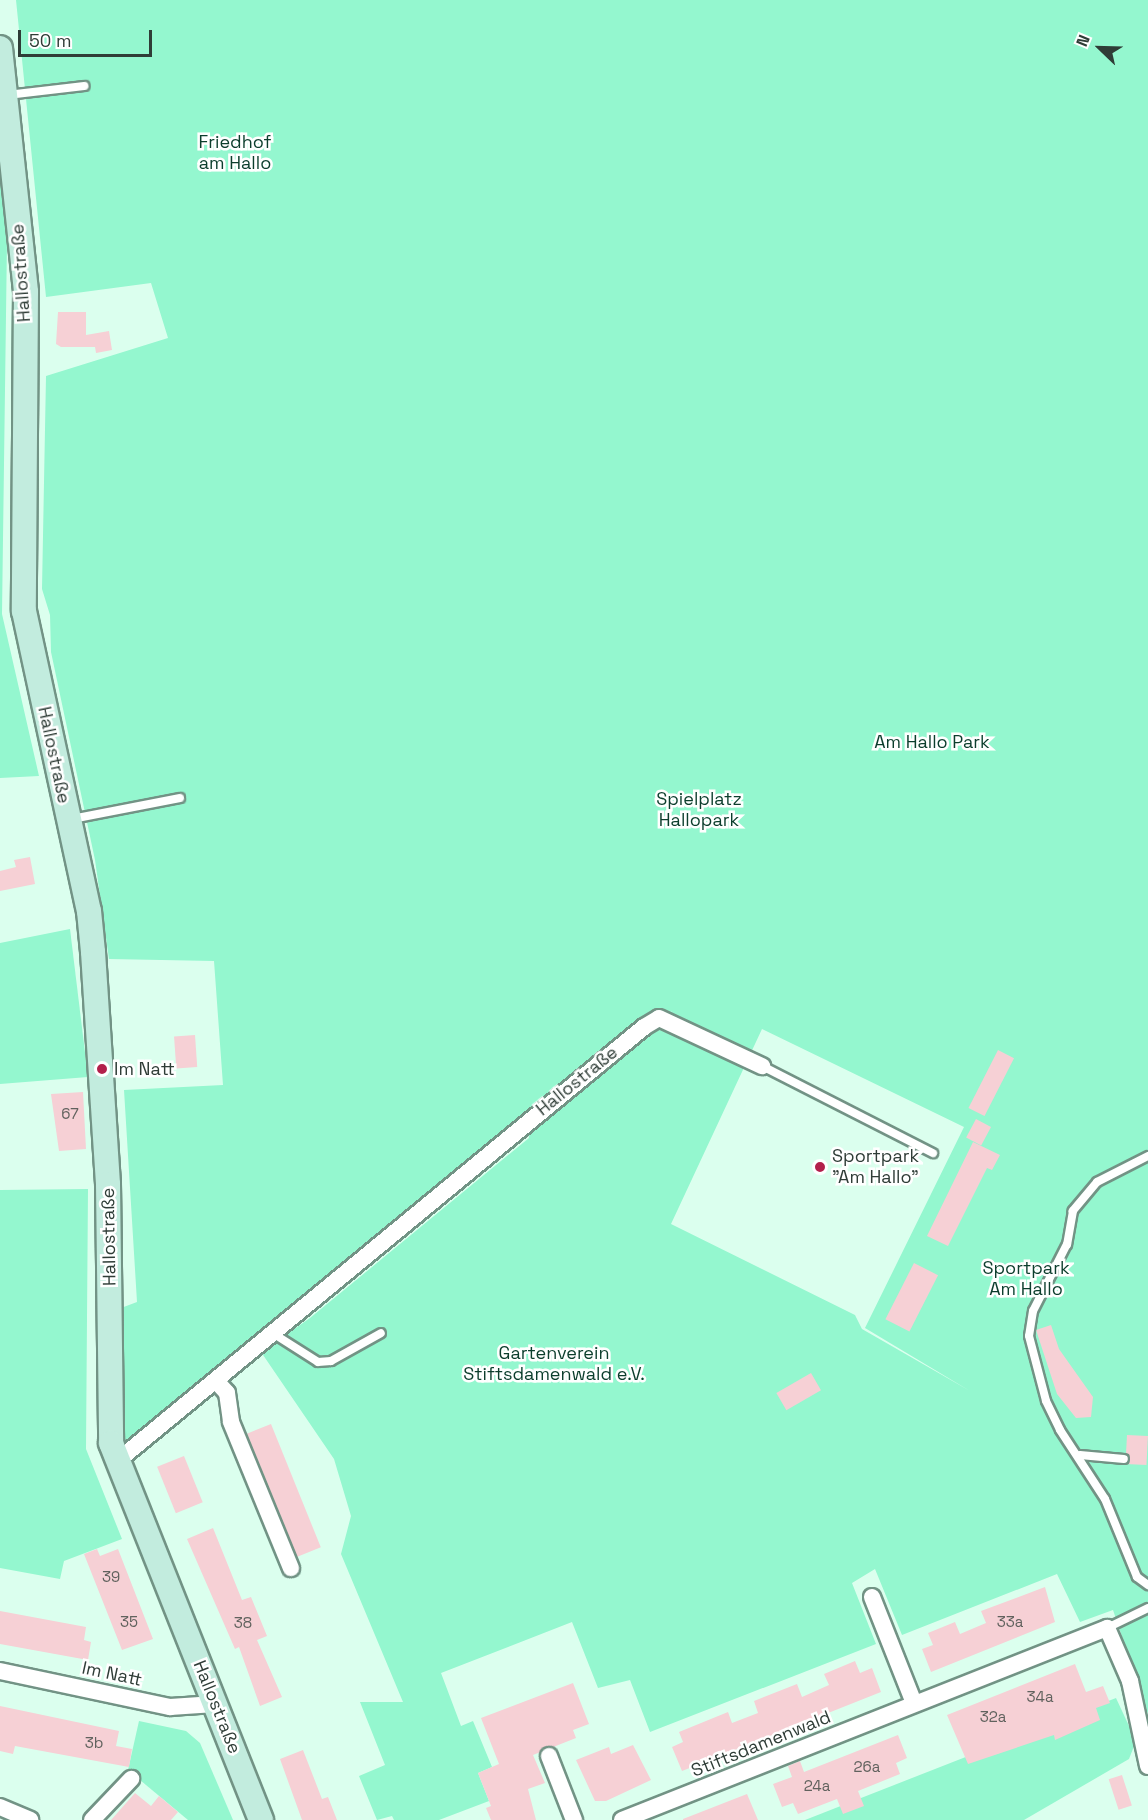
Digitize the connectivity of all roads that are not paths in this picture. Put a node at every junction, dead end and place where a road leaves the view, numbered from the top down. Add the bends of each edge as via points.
1 (0, 48) edge
2 (84, 86) dead end
3 (5, 96) junction
4 (180, 798) dead end
5 (69, 820) junction
6 (762, 1066) joint
7 (933, 1153) dead end
8 (1148, 1156) edge
9 (381, 1333) dead end
10 (274, 1334) junction
11 (216, 1381) junction
12 (1080, 1455) junction
13 (1124, 1460) dead end
14 (116, 1462) junction
15 (291, 1568) dead end
16 (1148, 1585) edge
17 (872, 1597) dead end
18 (1148, 1608) edge
19 (1107, 1628) junction
20 (0, 1671) edge
21 (914, 1703) junction
22 (216, 1704) junction
23 (549, 1756) dead end
24 (1148, 1766) edge
25 (130, 1779) dead end
26 (0, 1807) edge
27 (30, 1820) edge
28 (92, 1820) edge
29 (261, 1820) edge
30 (574, 1820) edge
31 (622, 1820) edge

1 - 3 main road, Hallostraße
2 - 3 lane
3 - 5 main road, Hallostraße via 26,292 24,611
4 - 5 lane
5 - 14 main road, Hallostraße via 89,911 102,1069 108,1184 108,1420
6 - 7 lane
6 - 10 street, Hallostraße via 659,1018 577,1080
8 - 12 lane via 1097,1182 1078,1203 1067,1244 1033,1311 1029,1336 1046,1401 1060,1430
9 - 10 lane via 331,1361 318,1362
10 - 11 street, Hallostraße
11 - 14 street, Hallostraße
11 - 15 street via 227,1393 231,1422
12 - 13 lane
12 - 16 lane via 1137,1577
14 - 22 main road, Hallostraße
17 - 21 street
18 - 19 lane
19 - 21 street, Stiftsdamenwald
19 - 24 street via 1130,1681
20 - 22 street, Im Natt via 170,1707
21 - 31 street, Stiftsdamenwald
22 - 29 main road, Hallostraße
23 - 30 street
25 - 28 street
26 - 27 street

